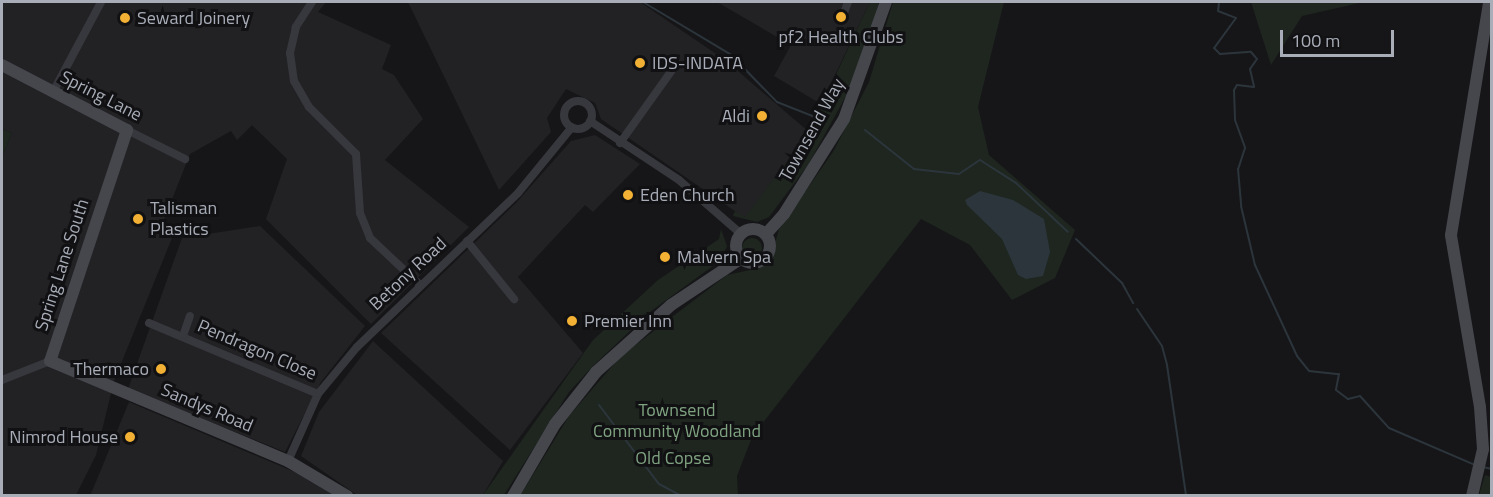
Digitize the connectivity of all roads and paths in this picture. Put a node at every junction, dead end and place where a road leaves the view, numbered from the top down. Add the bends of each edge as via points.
1 (101, 2) edge
2 (312, 2) edge
3 (848, 2) edge
4 (886, 2) edge
5 (1489, 2) edge
6 (844, 13) dead end
7 (676, 63) dead end
8 (2, 65) edge
9 (53, 92) junction
10 (590, 121) junction
11 (572, 127) junction
12 (127, 130) junction
13 (620, 142) junction
14 (185, 159) dead end
15 (740, 233) junction
16 (766, 234) junction
17 (467, 241) junction
18 (740, 259) junction
19 (420, 285) junction
20 (514, 299) dead end
21 (190, 316) dead end
22 (149, 323) dead end
23 (183, 336) junction
24 (50, 361) junction
25 (2, 380) edge
26 (318, 394) junction
27 (288, 461) junction
28 (338, 493) edge
29 (513, 495) edge
30 (1472, 495) edge

1 - 9 street
2 - 19 street via 296,27 290,53 294,81 309,107 356,154 360,213 370,238
3 - 6 street
4 - 16 street, Townsend Way via 844,119 784,214
5 - 30 street via 1451,235 1483,448
7 - 13 street
8 - 9 street, Spring Lane
9 - 12 street, Spring Lane
10 - 11 street
10 - 11 street via 588,105 573,102 565,111
10 - 13 street
11 - 17 street, Betony Road via 518,194
12 - 14 street, Spring Lane
12 - 24 street, Spring Lane South
13 - 15 street via 679,180
15 - 16 street via 752,229
15 - 18 street via 735,247
16 - 18 street, Townsend Way via 767,256 754,264
17 - 19 street, Betony Road
17 - 20 street
18 - 29 street, Townsend Way via 671,305 596,372 555,424
19 - 26 street, Betony Road via 373,329
21 - 23 street, Pendragon Close
22 - 23 street, Pendragon Close
23 - 26 street, Pendragon Close
24 - 25 street, Spring Lane South
24 - 27 street, Sandys Road
26 - 27 street, Betony Road
27 - 28 street, Sandys Road

